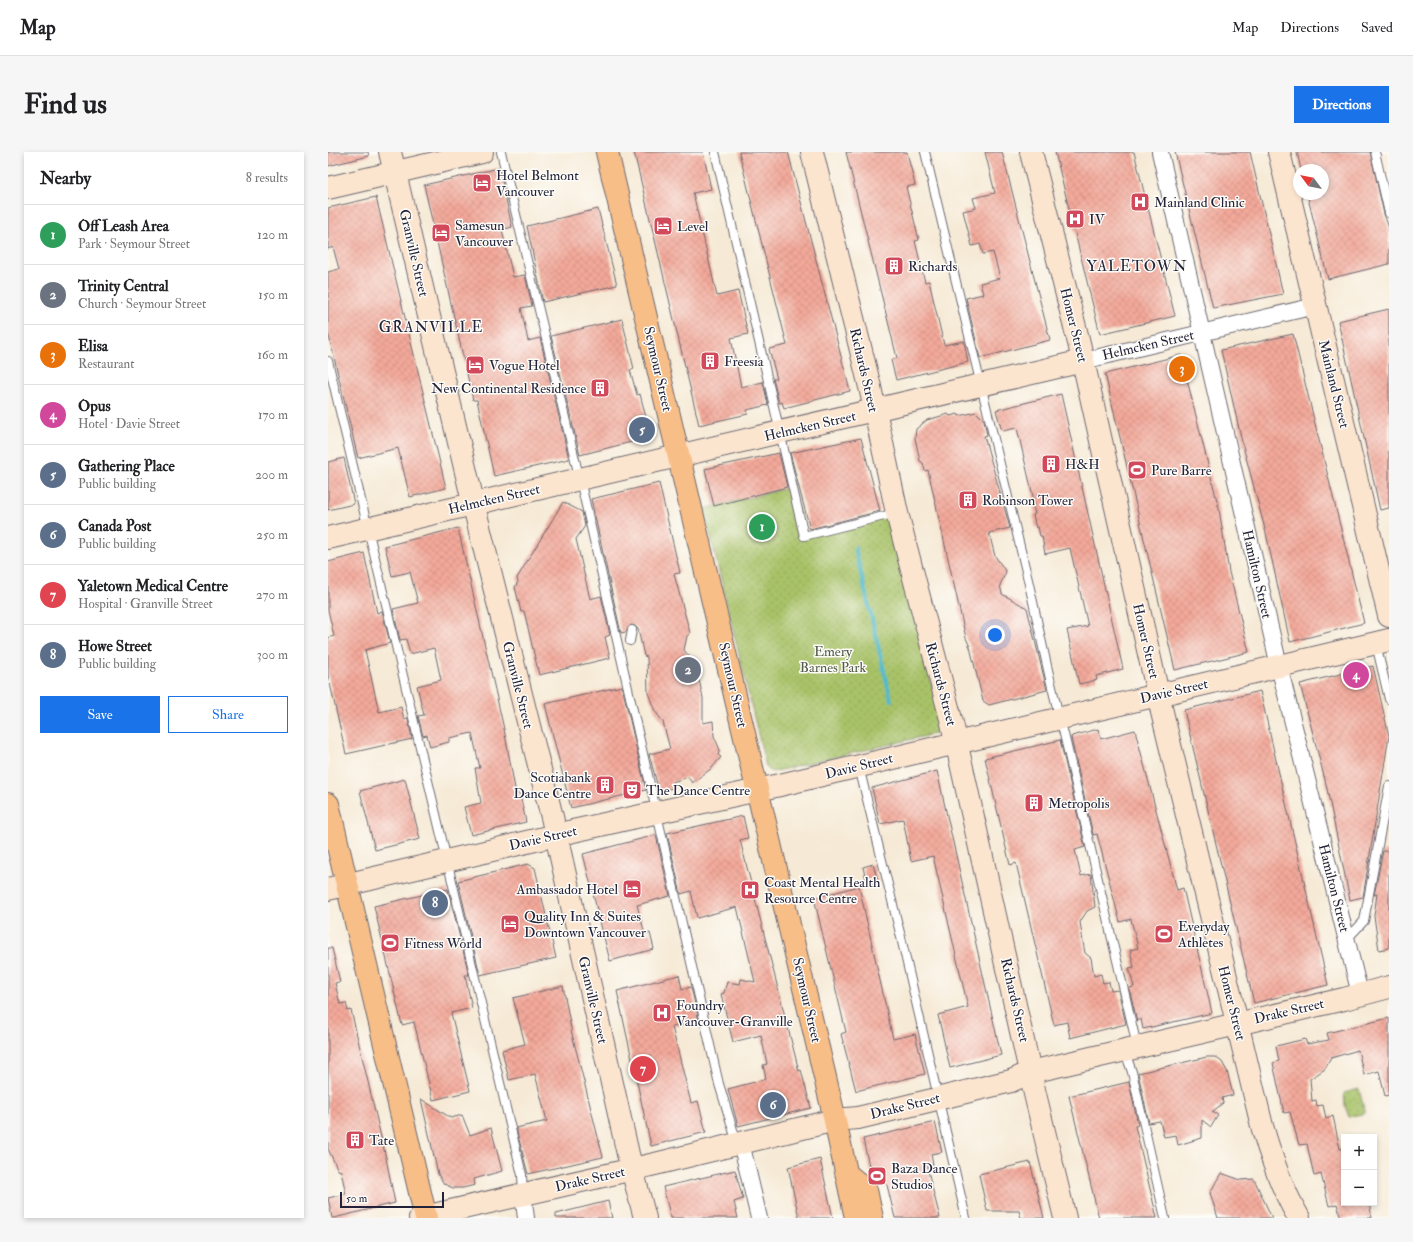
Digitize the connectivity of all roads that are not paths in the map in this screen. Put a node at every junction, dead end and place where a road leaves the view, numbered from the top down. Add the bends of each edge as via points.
1 (390, 152) edge
2 (482, 152) edge
3 (501, 152) edge
4 (607, 152) edge
5 (715, 152) edge
6 (812, 152) edge
7 (925, 152) edge
8 (1031, 152) edge
9 (1160, 152) edge
10 (1279, 152) edge
11 (1375, 152) edge
12 (395, 173) junction
13 (328, 188) edge
14 (1389, 213) edge
15 (1315, 306) junction
16 (1201, 333) junction
17 (328, 361) edge
18 (1083, 361) junction
19 (981, 385) junction
20 (874, 410) junction
21 (780, 433) junction
22 (679, 457) junction
23 (580, 479) junction
24 (473, 504) junction
25 (897, 513) junction
26 (369, 529) junction
27 (328, 538) edge
28 (1389, 616) edge
29 (632, 630) dead end
30 (630, 641) dead end
31 (1383, 642) edge
32 (1279, 666) junction
33 (1158, 694) junction
34 (1389, 699) edge
35 (1060, 718) junction
36 (956, 742) junction
37 (859, 766) junction
38 (1389, 786) edge
39 (758, 790) junction
40 (328, 804) edge
41 (657, 813) junction
42 (556, 835) junction
43 (448, 862) junction
44 (338, 887) edge
45 (1346, 940) junction
46 (1389, 987) edge
47 (1360, 994) junction
48 (1236, 1023) junction
49 (1131, 1049) junction
50 (1031, 1072) junction
51 (938, 1098) junction
52 (835, 1120) junction
53 (738, 1144) junction
54 (632, 1169) junction
55 (847, 1175) junction
56 (523, 1195) junction
57 (759, 1216) edge
58 (424, 1218) edge
59 (526, 1218) edge
60 (645, 1218) edge
61 (856, 1218) edge
62 (872, 1218) edge
63 (966, 1218) edge
64 (1065, 1218) edge
65 (1166, 1218) edge
66 (1298, 1218) edge

1 - 12 street, Granville Street
2 - 12 street
3 - 23 lane
4 - 22 highway, Seymour Street
5 - 21 lane
6 - 20 street, Richards Street
7 - 19 lane
8 - 18 street, Homer Street
9 - 16 street, Hamilton Street
10 - 15 street, Mainland Street
11 - 14 lane
12 - 13 street
12 - 24 street, Granville Street
15 - 16 street, Helmcken Street
15 - 28 street, Mainland Street
16 - 18 street, Helmcken Street
16 - 32 street, Hamilton Street
17 - 26 lane
18 - 19 street, Helmcken Street
18 - 33 street, Homer Street
19 - 20 street, Helmcken Street
19 - 35 lane
20 - 21 street, Helmcken Street
20 - 25 street, Richards Street
21 - 22 street, Helmcken Street
21 - 25 lane via 804,536
22 - 23 street, Helmcken Street
22 - 39 highway, Seymour Street
23 - 24 street, Helmcken Street
23 - 41 lane
24 - 26 street, Helmcken Street
24 - 42 street, Granville Street
25 - 36 street, Richards Street
26 - 27 street, Helmcken Street
26 - 43 lane
29 - 30 lane
31 - 32 street, Davie Street
31 - 34 lane
32 - 33 street, Davie Street
32 - 45 street, Hamilton Street
33 - 35 street, Davie Street
33 - 48 street, Homer Street
35 - 36 street, Davie Street
35 - 49 lane
36 - 37 street, Davie Street
36 - 50 street, Richards Street
37 - 39 street, Davie Street
37 - 51 lane
38 - 45 lane via 1364,921
39 - 41 street, Davie Street
39 - 52 highway, Seymour Street
40 - 44 highway
41 - 42 street, Davie Street
41 - 53 lane via 719,1084
42 - 43 street, Davie Street
42 - 54 street, Granville Street
43 - 44 street, Davie Street
43 - 56 lane via 522,1175
44 - 58 highway
45 - 47 street, Hamilton Street
46 - 47 street, Drake Street
47 - 48 street, Drake Street
48 - 49 street, Drake Street
48 - 66 street, Homer Street via 1271,1158
49 - 50 street, Drake Street
49 - 65 lane via 1135,1086
50 - 51 street, Drake Street via 1011,1081
50 - 64 street, Richards Street
51 - 52 street, Drake Street via 858,1118
51 - 63 lane
52 - 53 street, Drake Street
52 - 55 highway, Seymour Street
53 - 54 street, Drake Street
53 - 57 street via 743,1152
54 - 56 street, Drake Street
54 - 60 street, Granville Street
55 - 61 highway, Seymour Street
55 - 62 highway via 866,1190
56 - 58 street, Drake Street
56 - 59 street

